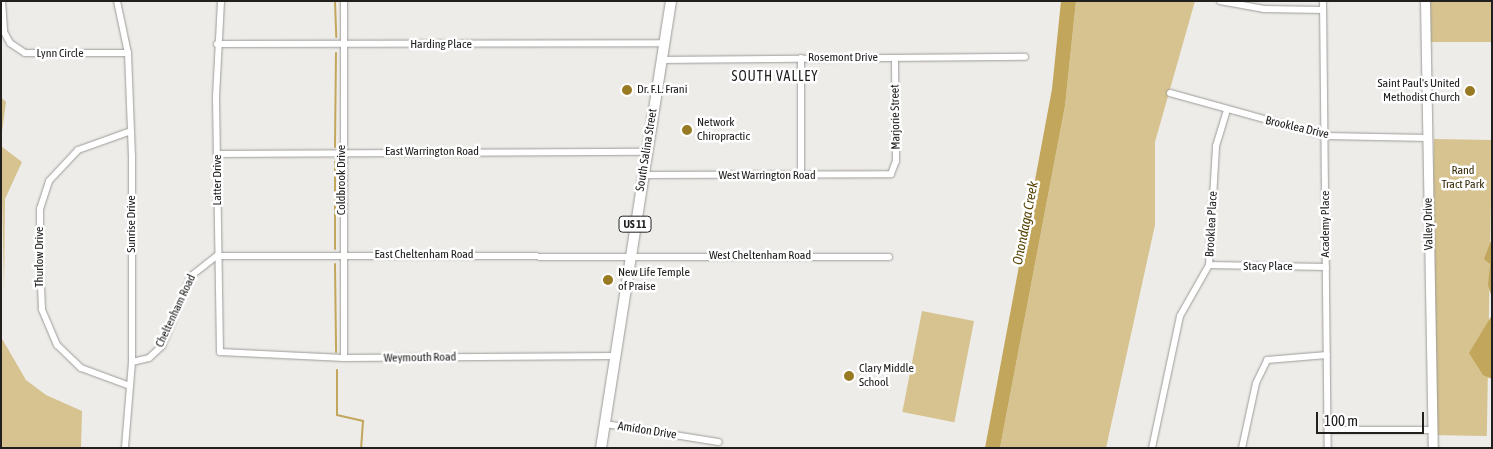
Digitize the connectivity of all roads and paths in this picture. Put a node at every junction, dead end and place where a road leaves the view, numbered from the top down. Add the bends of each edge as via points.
1 (2, 1) edge
2 (116, 1) edge
3 (221, 1) edge
4 (344, 1) edge
5 (671, 1) edge
6 (1220, 1) edge
7 (1323, 1) edge
8 (1425, 1) edge
9 (1323, 10) junction
10 (664, 43) junction
11 (217, 44) junction
12 (344, 45) junction
13 (128, 53) junction
14 (1025, 57) dead end
15 (801, 58) junction
16 (895, 58) junction
17 (662, 60) junction
18 (1170, 93) dead end
19 (1226, 110) junction
20 (131, 131) junction
21 (1326, 136) junction
22 (1428, 138) junction
23 (647, 152) junction
24 (342, 153) junction
25 (218, 154) junction
26 (891, 174) joint
27 (643, 175) junction
28 (801, 175) junction
29 (342, 255) junction
30 (631, 255) junction
31 (216, 256) junction
32 (889, 257) dead end
33 (1209, 264) junction
34 (1326, 267) junction
35 (1327, 355) junction
36 (226, 356) joint
37 (615, 356) junction
38 (344, 358) junction
39 (132, 362) junction
40 (130, 386) junction
41 (605, 424) junction
42 (1328, 430) junction
43 (1433, 430) junction
44 (719, 442) dead end
45 (125, 448) edge
46 (601, 448) edge
47 (1152, 448) edge
48 (1242, 448) edge
49 (1328, 448) edge
50 (1433, 448) edge

1 - 13 street, Lynn Circle via 4,32 10,43 25,53
2 - 13 street, Sunrise Drive
3 - 11 street, Latter Drive
4 - 12 street, Coldbrook Drive
5 - 10 main road, South Salina Street / US 11
6 - 9 street via 1264,9
7 - 9 street, Academy Place
8 - 22 main road, Valley Drive
9 - 21 street, Academy Place
10 - 12 street, Harding Place
10 - 17 main road, South Salina Street / US 11
11 - 12 street, Harding Place
11 - 25 street, Latter Drive
12 - 24 street, Coldbrook Drive
13 - 20 street, Sunrise Drive
14 - 16 street, Rosemont Drive
15 - 16 street, Rosemont Drive
15 - 17 street, Rosemont Drive
15 - 28 street
16 - 26 street, Marjorie Street via 896,161
17 - 23 main road, South Salina Street / US 11
18 - 19 street, Brooklea Drive
19 - 21 street, Brooklea Drive
19 - 33 street, Brooklea Place via 1216,146
20 - 39 street, Sunrise Drive
20 - 40 street, Thurlow Drive via 78,150 49,181 40,209 42,309 57,345 81,368
21 - 22 street, Brooklea Drive
21 - 34 street, Academy Place
22 - 43 main road, Valley Drive
23 - 24 street, East Warrington Road
23 - 27 main road, South Salina Street / US 11
24 - 25 street, East Warrington Road
24 - 29 street, Coldbrook Drive
25 - 31 street, Latter Drive
26 - 28 street, West Warrington Road
27 - 28 street, West Warrington Road
27 - 30 main road, South Salina Street / US 11
29 - 30 street, East Cheltenham Road
29 - 31 street, East Cheltenham Road
29 - 38 street, Coldbrook Drive
30 - 32 street, West Cheltenham Road
30 - 37 main road, South Salina Street / US 11
31 - 36 street, Latter Drive via 218,346
31 - 39 street, Cheltenham Road via 191,276 162,346 148,358
33 - 34 street, Stacy Place
33 - 47 street, Brooklea Place via 1180,316
34 - 35 street, Academy Place
35 - 42 street, Academy Place
35 - 48 street via 1267,360 1256,383
36 - 38 street, Weymouth Road
37 - 38 street, Weymouth Road
37 - 41 main road, South Salina Street / US 11
39 - 40 street, Sunrise Drive
40 - 45 street, Sunrise Drive
41 - 44 street, Amidon Drive
41 - 46 main road, South Salina Street / US 11
42 - 43 street
42 - 49 street, Academy Place
43 - 50 main road, Valley Drive

